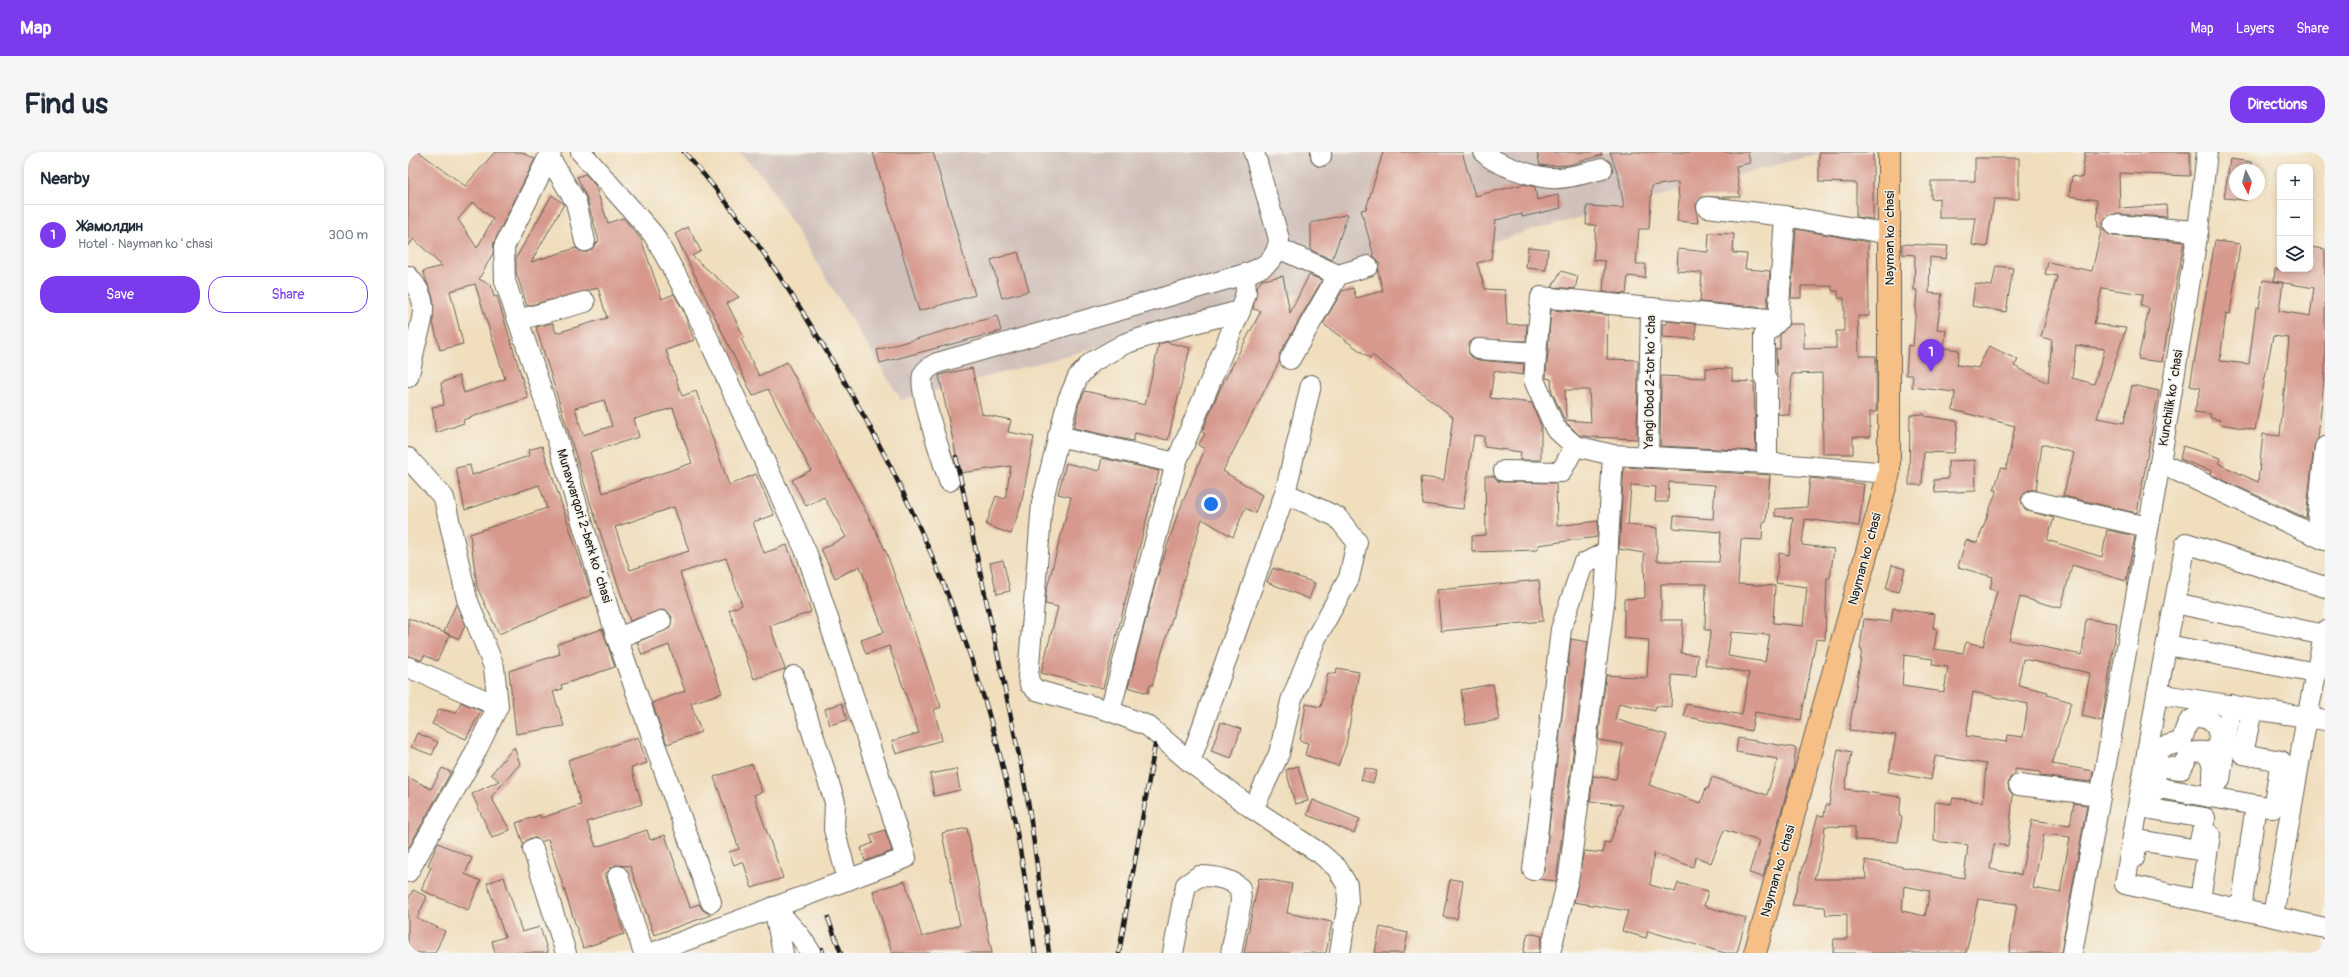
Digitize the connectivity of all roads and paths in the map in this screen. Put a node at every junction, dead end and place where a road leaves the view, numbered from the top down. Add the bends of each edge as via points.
1 (581, 152) edge
2 (1254, 152) edge
3 (1484, 152) edge
4 (1889, 152) edge
5 (2207, 152) edge
6 (550, 155) edge
7 (1602, 169) dead end
8 (1707, 207) dead end
9 (1785, 216) junction
10 (2114, 224) dead end
11 (2198, 231) junction
12 (1890, 234) junction
13 (585, 241) dead end
14 (1278, 248) junction
15 (1368, 266) dead end
16 (1245, 274) junction
17 (1338, 275) junction
18 (408, 276) edge
19 (585, 302) dead end
20 (1651, 308) junction
21 (1240, 311) junction
22 (518, 320) junction
23 (1778, 321) junction
24 (1479, 349) dead end
25 (1536, 353) junction
26 (1290, 359) dead end
27 (408, 377) edge
28 (1312, 385) dead end
29 (1058, 436) junction
30 (1575, 446) junction
31 (2325, 447) edge
32 (1613, 455) junction
33 (1648, 457) junction
34 (408, 458) edge
35 (1176, 463) junction
36 (1767, 463) junction
37 (2160, 463) junction
38 (1504, 471) dead end
39 (1888, 474) junction
40 (949, 481) dead end
41 (1286, 493) junction
42 (2032, 501) dead end
43 (2148, 527) junction
44 (2320, 538) edge
45 (1608, 551) junction
46 (2325, 587) edge
47 (2175, 603) junction
48 (662, 621) dead end
49 (2325, 633) edge
50 (617, 638) junction
51 (2167, 646) junction
52 (408, 667) edge
53 (2316, 673) junction
54 (794, 676) dead end
55 (2157, 694) junction
56 (2231, 705) junction
57 (498, 706) junction
58 (2252, 709) junction
59 (1110, 711) junction
60 (2316, 719) edge
61 (1190, 762) junction
62 (2157, 766) junction
63 (2214, 770) junction
64 (2019, 785) dead end
65 (2151, 787) junction
66 (2099, 795) junction
67 (2214, 797) junction
68 (2256, 805) junction
69 (1253, 809) junction
70 (533, 849) dead end
71 (1533, 870) dead end
72 (408, 872) edge
73 (618, 876) dead end
74 (848, 880) junction
75 (2200, 896) junction
76 (711, 902) dead end
77 (774, 907) junction
78 (2241, 909) junction
79 (2273, 916) junction
80 (2325, 928) edge
81 (566, 953) edge
82 (644, 953) edge
83 (652, 953) edge
84 (783, 953) edge
85 (811, 953) edge
86 (1173, 953) edge
87 (1231, 953) edge
88 (1340, 953) edge
89 (1550, 953) edge
90 (1755, 953) edge
91 (2072, 953) edge

1 - 74 street via 653,234 693,305 807,554 906,858
2 - 14 street via 1278,230
3 - 7 street via 1502,164 1548,180 1564,179
4 - 12 main road, Nayman koʻchasi
5 - 11 street, Kunchilik koʻchasi
6 - 13 street via 576,202
6 - 22 street, Munavvarqori 2-berk koʻchasi via 504,247 505,281
8 - 9 street
9 - 12 street
9 - 23 street
10 - 11 street
11 - 37 street, Kunchilik koʻchasi
12 - 39 main road, Nayman koʻchasi
14 - 16 street via 1268,264
14 - 17 street
15 - 17 street
16 - 21 street via 1246,293
16 - 40 street via 937,363 927,369 922,376 924,396
17 - 26 street
18 - 27 street via 417,286 423,301 424,315
19 - 22 street
20 - 23 street
20 - 25 street via 1541,298
20 - 33 street, Yangi Obod 2-tor koʻcha
21 - 29 street via 1152,334 1124,344 1092,362 1078,377 1068,400
21 - 35 street
22 - 50 street, Munavvarqori 2-berk koʻchasi via 553,425
23 - 36 street via 1764,335 1764,377 1768,381
24 - 25 street
25 - 30 street via 1534,380 1554,428
28 - 41 street
29 - 35 street
29 - 59 street via 1042,503 1028,677 1036,690
30 - 32 street
30 - 38 street via 1561,472
31 - 44 street
32 - 33 street
32 - 45 street
33 - 36 street
34 - 57 street via 444,498 467,599 494,667
35 - 59 street
36 - 39 street
37 - 43 street
37 - 44 street, Kunchilik koʻchasi
39 - 90 main road, Nayman koʻchasi
41 - 61 street
41 - 69 street via 1337,517 1357,542 1349,578 1316,638 1291,701 1279,754
42 - 43 street
43 - 66 street
45 - 71 street via 1583,564 1561,629
45 - 89 street via 1605,596 1569,875
46 - 47 street via 2186,543
47 - 49 street
47 - 51 street
48 - 50 street
49 - 53 street
50 - 76 street, Munavvarqori 2-berk koʻchasi
51 - 53 street
51 - 55 street
52 - 57 street
53 - 60 street
54 - 74 street via 835,802 834,829
55 - 56 street
55 - 65 street
56 - 58 street
56 - 67 street
57 - 72 street via 472,759
58 - 60 street
58 - 68 street via 2243,754 2281,761 2273,808
59 - 61 street via 1148,726
60 - 79 street
61 - 69 street
62 - 63 street via 2181,769 2187,755 2195,751 2206,752
62 - 63 street via 2155,755 2162,747 2181,742 2187,723 2194,718 2203,717 2213,723 2218,731 2219,741
62 - 65 street via 2152,770
63 - 67 street
64 - 66 street
65 - 67 street
65 - 75 street via 2125,884
65 - 75 street via 2145,808 2205,818 2198,850 2138,840 2132,865 2135,873 2142,879
66 - 91 street
67 - 68 street
67 - 75 street
68 - 78 street
69 - 88 street via 1321,854 1337,868 1347,885 1348,902
70 - 81 street
73 - 82 street
74 - 77 street
75 - 78 street
77 - 83 street
77 - 84 street
77 - 85 street via 800,936
78 - 79 street
79 - 80 street
86 - 87 street via 1186,884 1203,876 1235,882 1240,888

